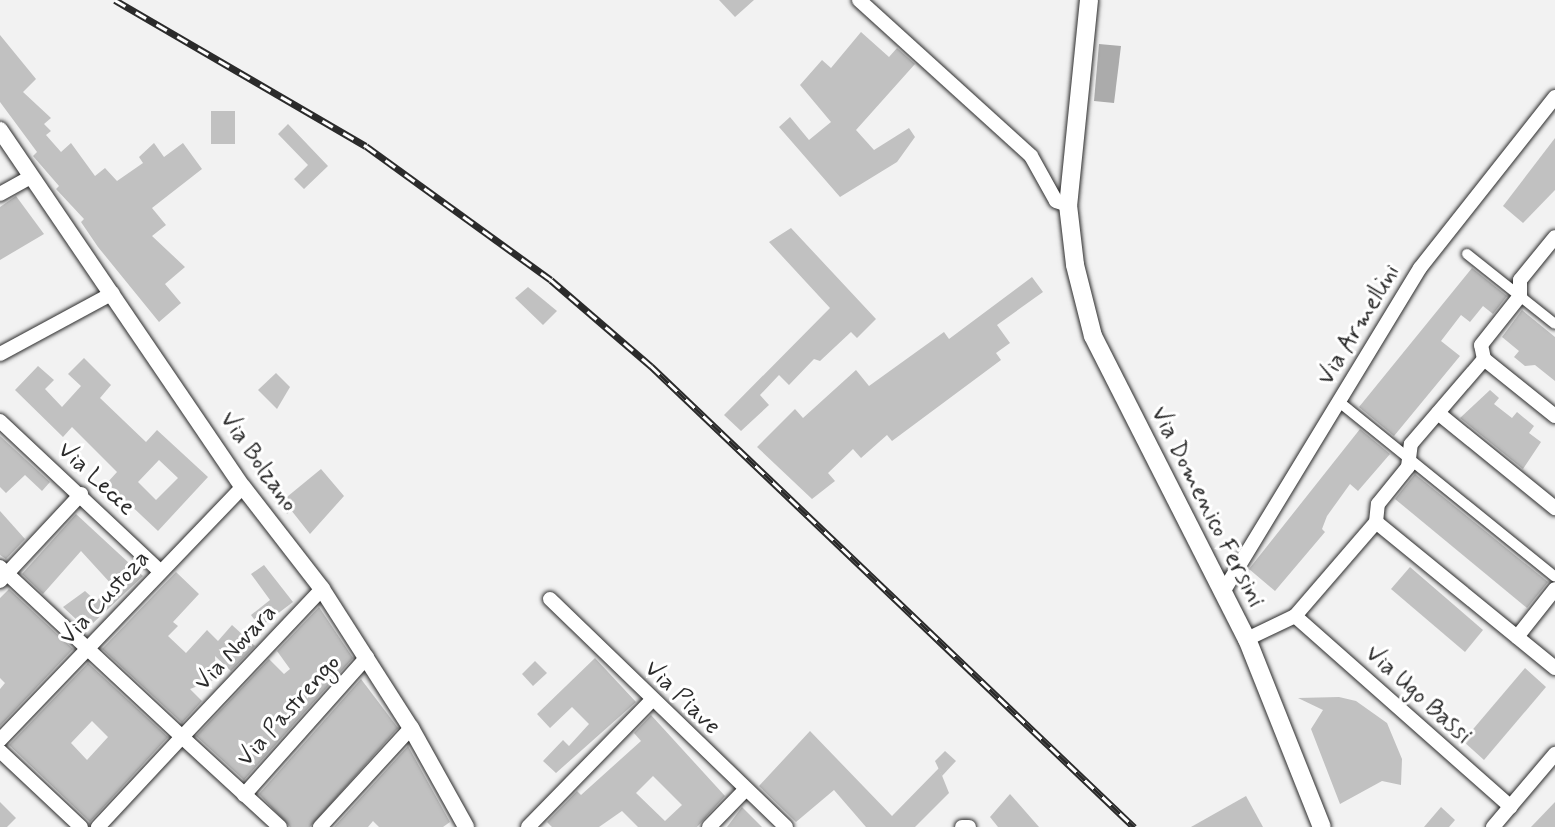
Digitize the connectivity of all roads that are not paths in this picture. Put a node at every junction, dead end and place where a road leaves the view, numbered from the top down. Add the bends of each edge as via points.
1 (859, 0) edge
2 (1089, 0) edge
3 (1555, 97) edge
4 (0, 130) edge
5 (31, 177) junction
6 (0, 194) edge
7 (1068, 205) junction
8 (1552, 247) edge
9 (1467, 254) dead end
10 (113, 293) junction
11 (1520, 296) junction
12 (1555, 324) edge
13 (0, 354) edge
14 (1484, 359) junction
15 (1338, 401) junction
16 (1438, 413) junction
17 (1555, 416) edge
18 (0, 421) edge
19 (1409, 458) junction
20 (243, 487) junction
21 (81, 494) junction
22 (1555, 508) edge
23 (1376, 522) junction
24 (160, 571) junction
25 (2, 574) edge
26 (1555, 577) edge
27 (322, 589) junction
28 (1555, 589) edge
29 (1223, 592) junction
30 (550, 599) dead end
31 (1295, 616) junction
32 (1517, 637) junction
33 (1247, 639) junction
34 (89, 648) junction
35 (367, 657) junction
36 (1555, 668) edge
37 (652, 700) junction
38 (411, 728) junction
39 (182, 737) junction
40 (0, 740) edge
41 (0, 751) edge
42 (1555, 755) edge
43 (746, 789) junction
44 (244, 795) junction
45 (1505, 820) edge
46 (535, 825) edge
47 (81, 827) edge
48 (98, 827) edge
49 (280, 827) edge
50 (320, 827) edge
51 (466, 827) edge
52 (709, 827) edge
53 (786, 827) edge
54 (962, 827) edge
55 (969, 827) edge
56 (1322, 827) edge

1 - 7 street via 1031,156 1056,201
2 - 7 main road, Via Domenico Fersini
3 - 15 street, Via Armellini via 1420,268
4 - 5 street, Via Bolzano
5 - 6 street
5 - 10 street, Via Bolzano
7 - 29 main road, Via Domenico Fersini via 1075,265 1093,336
8 - 11 street via 1520,280
9 - 11 street
10 - 13 street
10 - 20 street, Via Bolzano
11 - 12 street
11 - 14 street via 1481,345
14 - 16 street
14 - 17 street
15 - 19 street
15 - 29 street, Via Armellini
16 - 19 street via 1411,444
16 - 22 street
18 - 21 street, Via Lecce
19 - 23 street via 1378,504
19 - 26 street
20 - 24 street, Via Custoza
20 - 27 street, Via Bolzano
21 - 24 street, Via Lecce
21 - 25 street
23 - 31 street
23 - 32 street
24 - 34 street, Via Custoza
25 - 34 street
27 - 35 street, Via Bolzano
27 - 39 street, Via Novara
28 - 32 street
29 - 33 main road, Via Domenico Fersini
30 - 37 street, Via Piave
31 - 33 street
31 - 45 street, Via Ugo Bassi
32 - 36 street
33 - 56 main road, Via Domenico Fersini
34 - 39 street
34 - 40 street, Via Custoza
35 - 38 street, Via Bolzano
35 - 44 street, Via Pastrengo
37 - 43 street, Via Piave
37 - 46 street
38 - 50 street
38 - 51 street, Via Bolzano
39 - 44 street
39 - 48 street, Via Novara
41 - 47 street
42 - 45 street
43 - 52 street
43 - 53 street, Via Piave
44 - 49 street
54 - 55 street

